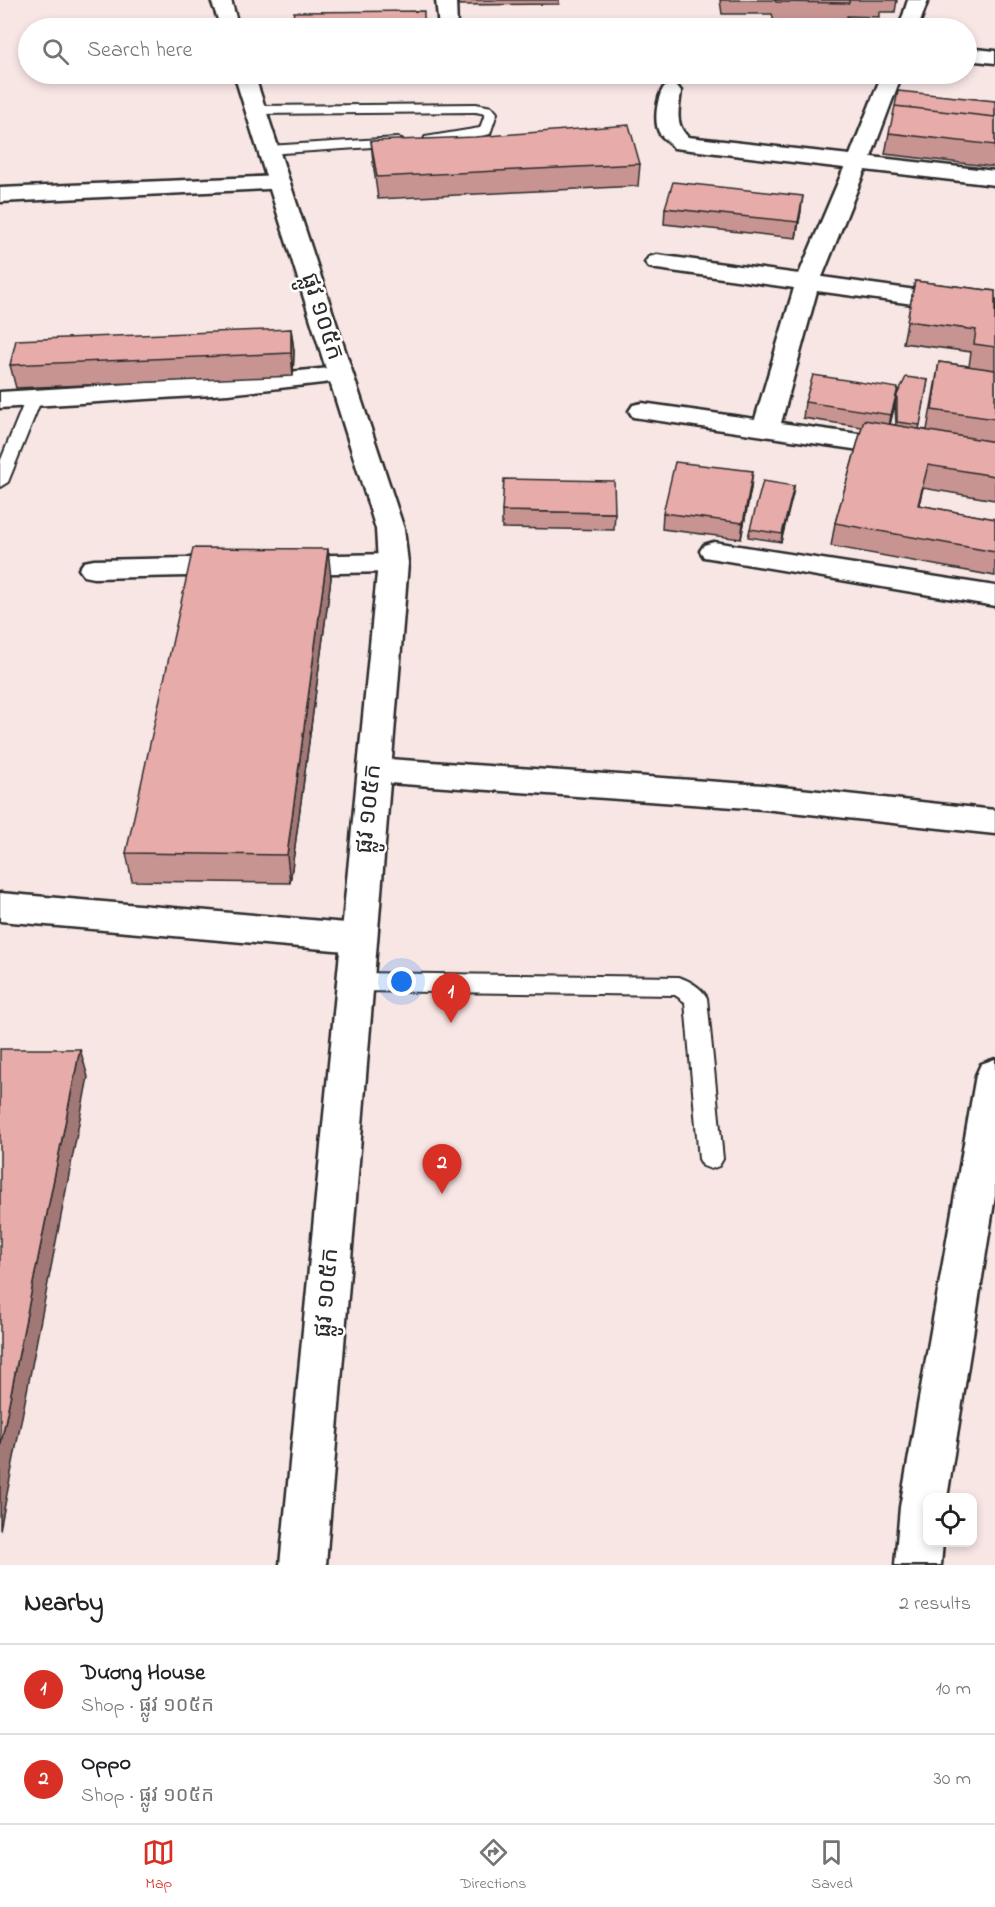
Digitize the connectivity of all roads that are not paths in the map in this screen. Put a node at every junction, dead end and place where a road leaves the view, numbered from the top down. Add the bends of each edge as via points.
1 (221, 0) edge
2 (446, 0) edge
3 (918, 0) edge
4 (227, 18) edge
5 (447, 18) edge
6 (912, 18) edge
7 (977, 55) edge
8 (995, 57) edge
9 (247, 84) edge
10 (888, 84) edge
11 (671, 91) dead end
12 (256, 110) junction
13 (268, 150) junction
14 (857, 162) junction
15 (995, 178) edge
16 (279, 183) junction
17 (0, 195) edge
18 (657, 262) dead end
19 (807, 284) junction
20 (995, 308) edge
21 (340, 375) junction
22 (34, 398) junction
23 (0, 400) edge
24 (642, 411) dead end
25 (766, 428) junction
26 (926, 451) edge
27 (0, 483) edge
28 (714, 551) dead end
29 (393, 563) junction
30 (94, 569) dead end
31 (995, 596) edge
32 (374, 770) junction
33 (995, 822) edge
34 (0, 907) edge
35 (358, 938) junction
36 (356, 982) junction
37 (995, 1075) edge
38 (711, 1160) dead end
39 (303, 1565) edge
40 (918, 1565) edge

1 - 4 street
2 - 5 street
3 - 6 street
7 - 8 street
9 - 12 street, ផ្លូវ ១០៥ក
10 - 14 street
11 - 14 street via 669,131 682,143
12 - 13 street, ផ្លូវ ១០៥ក
12 - 13 lane via 476,108 491,113 486,131 477,134
13 - 16 street, ផ្លូវ ១០៥ក
14 - 15 street
14 - 19 street
16 - 17 street
16 - 21 street, ផ្លូវ ១០៥ក
18 - 19 street
19 - 20 street
19 - 25 street
21 - 22 street
21 - 29 street, ផ្លូវ ១០៥ក via 390,529
22 - 23 street
22 - 27 lane
24 - 25 street
25 - 26 street
28 - 31 street
29 - 30 street
29 - 32 street, ផ្លូវ ១០៥ក
32 - 33 street via 812,800
32 - 35 street, ផ្លូវ ១០៥ក
34 - 35 street
35 - 36 street, ផ្លូវ ១០៥ក
36 - 38 lane via 679,986 696,998
36 - 39 street, ផ្លូវ ១០៥ក
37 - 40 street via 923,1508

